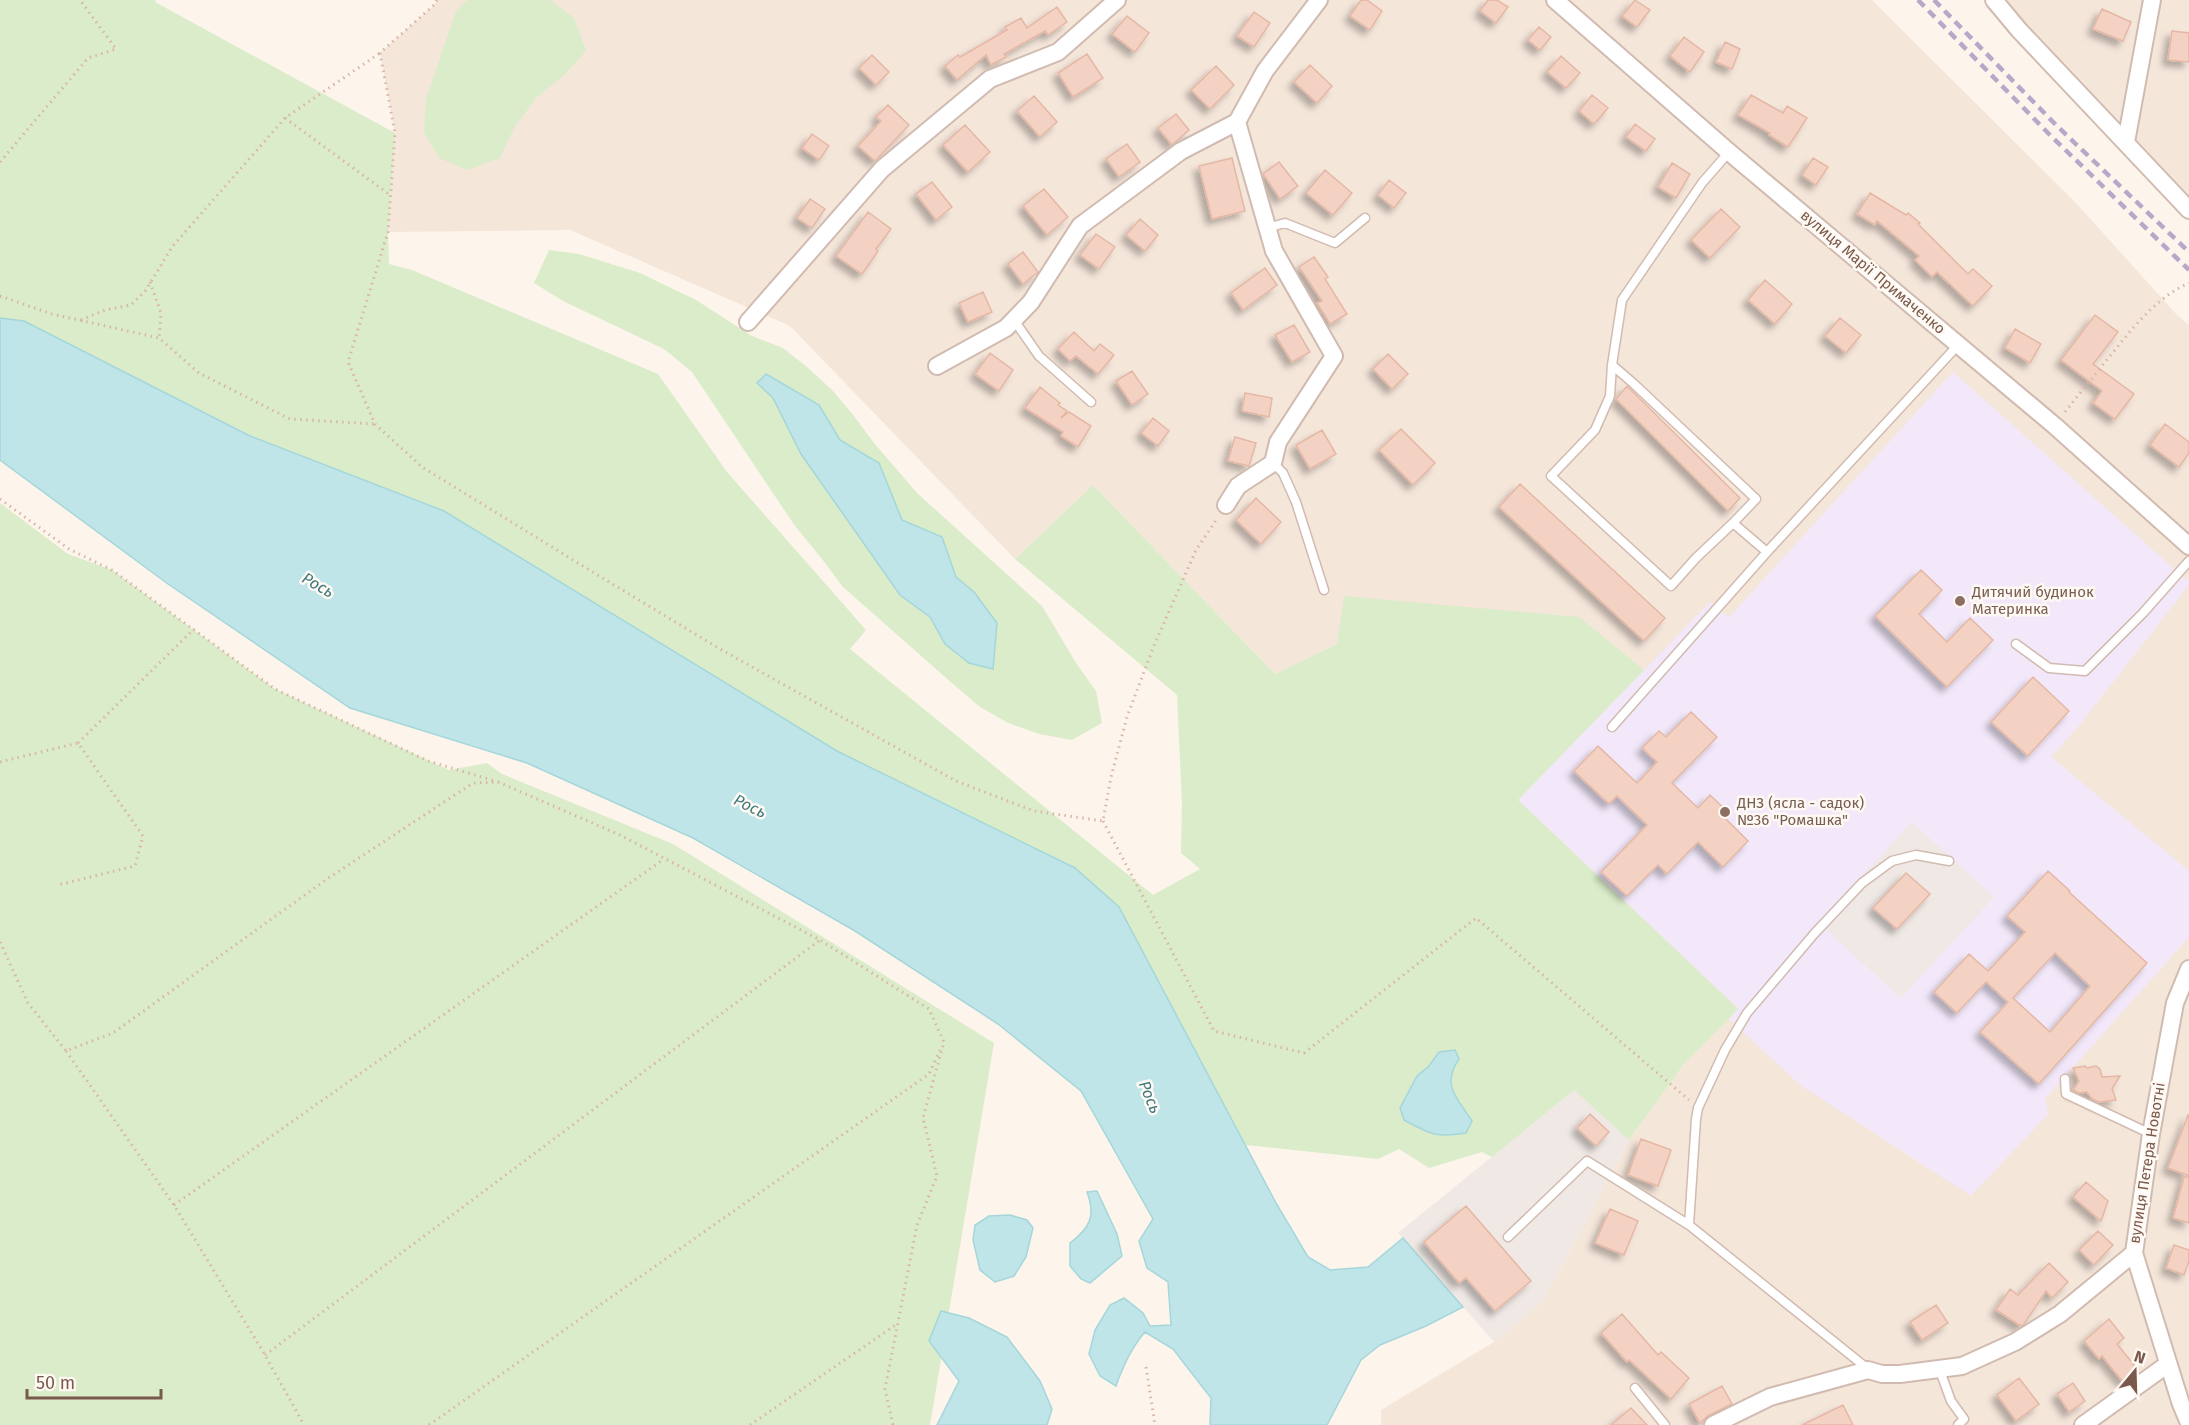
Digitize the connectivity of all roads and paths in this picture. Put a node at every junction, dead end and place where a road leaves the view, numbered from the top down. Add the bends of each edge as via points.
1 (80, 0) edge
2 (437, 0) edge
3 (1117, 0) edge
4 (1319, 0) edge
5 (1555, 0) edge
6 (1994, 0) edge
7 (2152, 0) edge
8 (380, 53) junction
9 (285, 118) junction
10 (1237, 122) junction
11 (2126, 142) junction
12 (1729, 152) junction
13 (0, 162) edge
14 (390, 195) junction
15 (2189, 210) edge
16 (1365, 218) dead end
17 (1267, 228) junction
18 (150, 282) junction
19 (2189, 283) edge
20 (0, 296) edge
21 (81, 320) junction
22 (1014, 320) junction
23 (748, 322) dead end
24 (159, 338) junction
25 (1959, 344) junction
26 (1612, 365) junction
27 (937, 366) dead end
28 (1091, 402) dead end
29 (375, 424) junction
30 (2055, 426) junction
31 (1273, 463) junction
32 (0, 499) edge
33 (1226, 505) joint
34 (1733, 523) junction
35 (2189, 546) edge
36 (1767, 552) junction
37 (2189, 561) edge
38 (1324, 590) dead end
39 (194, 629) junction
40 (2016, 644) dead end
41 (1612, 727) dead end
42 (78, 743) junction
43 (0, 762) edge
44 (498, 782) junction
45 (1103, 821) junction
46 (664, 859) junction
47 (1949, 861) dead end
48 (58, 885) dead end
49 (820, 940) junction
50 (0, 942) edge
51 (2189, 969) edge
52 (944, 1042) junction
53 (66, 1051) junction
54 (2064, 1079) dead end
55 (1698, 1108) junction
56 (2151, 1134) junction
57 (174, 1205) junction
58 (1689, 1225) junction
59 (1508, 1237) dead end
60 (2134, 1253) junction
61 (898, 1323) junction
62 (265, 1354) junction
63 (2168, 1364) junction
64 (1146, 1367) dead end
65 (1939, 1368) junction
66 (1868, 1370) junction
67 (1635, 1388) dead end
68 (2189, 1424) edge
69 (304, 1425) edge
70 (429, 1425) edge
71 (750, 1425) edge
72 (893, 1425) edge
73 (1155, 1425) edge
74 (1665, 1425) edge
75 (1713, 1425) edge
76 (1958, 1425) edge
77 (2083, 1425) edge

1 - 13 path via 116,49 88,58
2 - 8 path
3 - 23 street via 1058,52 990,79 882,169
4 - 10 street via 1265,71
5 - 12 street, вулиця Марії Примаченко
6 - 11 street
7 - 11 street
8 - 9 path
8 - 14 path via 395,133
9 - 14 path
9 - 18 path via 172,247
10 - 17 street
10 - 22 street via 1181,151 1080,226 1031,302
11 - 15 street
12 - 25 street, вулиця Марії Примаченко
12 - 26 lane via 1702,183 1622,300
14 - 29 path via 388,232 348,362
16 - 17 lane via 1335,243 1285,223
17 - 31 street via 1274,251 1334,356 1278,442
18 - 21 path via 131,305
18 - 24 path via 161,313
19 - 30 path via 2160,301 2132,329
20 - 21 path
21 - 24 path
22 - 27 street
22 - 28 lane via 1039,356
24 - 29 path via 199,373 290,420
25 - 30 street, вулиця Марії Примаченко
25 - 36 lane
26 - 34 lane via 1756,499
26 - 34 lane via 1610,396 1595,429 1551,476 1671,586
29 - 45 path via 422,467 591,571 720,649 956,781 1034,811
30 - 35 street, вулиця Марії Примаченко
31 - 33 street via 1238,486
31 - 38 lane via 1283,473 1296,502
32 - 39 path via 69,549 112,570
33 - 45 path via 1196,550 1153,648 1127,717
34 - 36 lane
36 - 41 lane
37 - 40 lane via 2085,671 2049,668
39 - 42 path
39 - 44 path via 275,689 428,760
42 - 43 path
42 - 48 path via 143,836 135,866
44 - 46 path via 620,835
44 - 53 path via 473,783 327,879 112,1033
45 - 55 path via 1214,1031 1304,1053 1476,918
46 - 49 path
46 - 57 path
47 - 55 lane via 1916,855 1892,861 1862,883 1747,1013
49 - 52 path via 929,1009
49 - 62 path
50 - 53 path via 28,1003
51 - 56 street, вулиця Петера Новотні via 2175,1003
52 - 61 path via 924,1118 937,1176 917,1226
52 - 70 path via 929,1074
53 - 57 path
54 - 56 lane via 2066,1094
55 - 58 lane
56 - 60 street, вулиця Петера Новотні
57 - 62 path
58 - 59 lane via 1587,1161
58 - 66 lane
60 - 63 street, вулиця Петера Новотні
60 - 65 street via 2060,1314 2015,1342 1962,1366
61 - 71 path
61 - 72 path via 885,1389
62 - 69 path
63 - 68 street, вулиця Петера Новотні
63 - 77 street
64 - 73 path
65 - 66 street via 1900,1374
65 - 76 lane via 1951,1401 1964,1419
66 - 75 street via 1770,1397
67 - 74 lane

